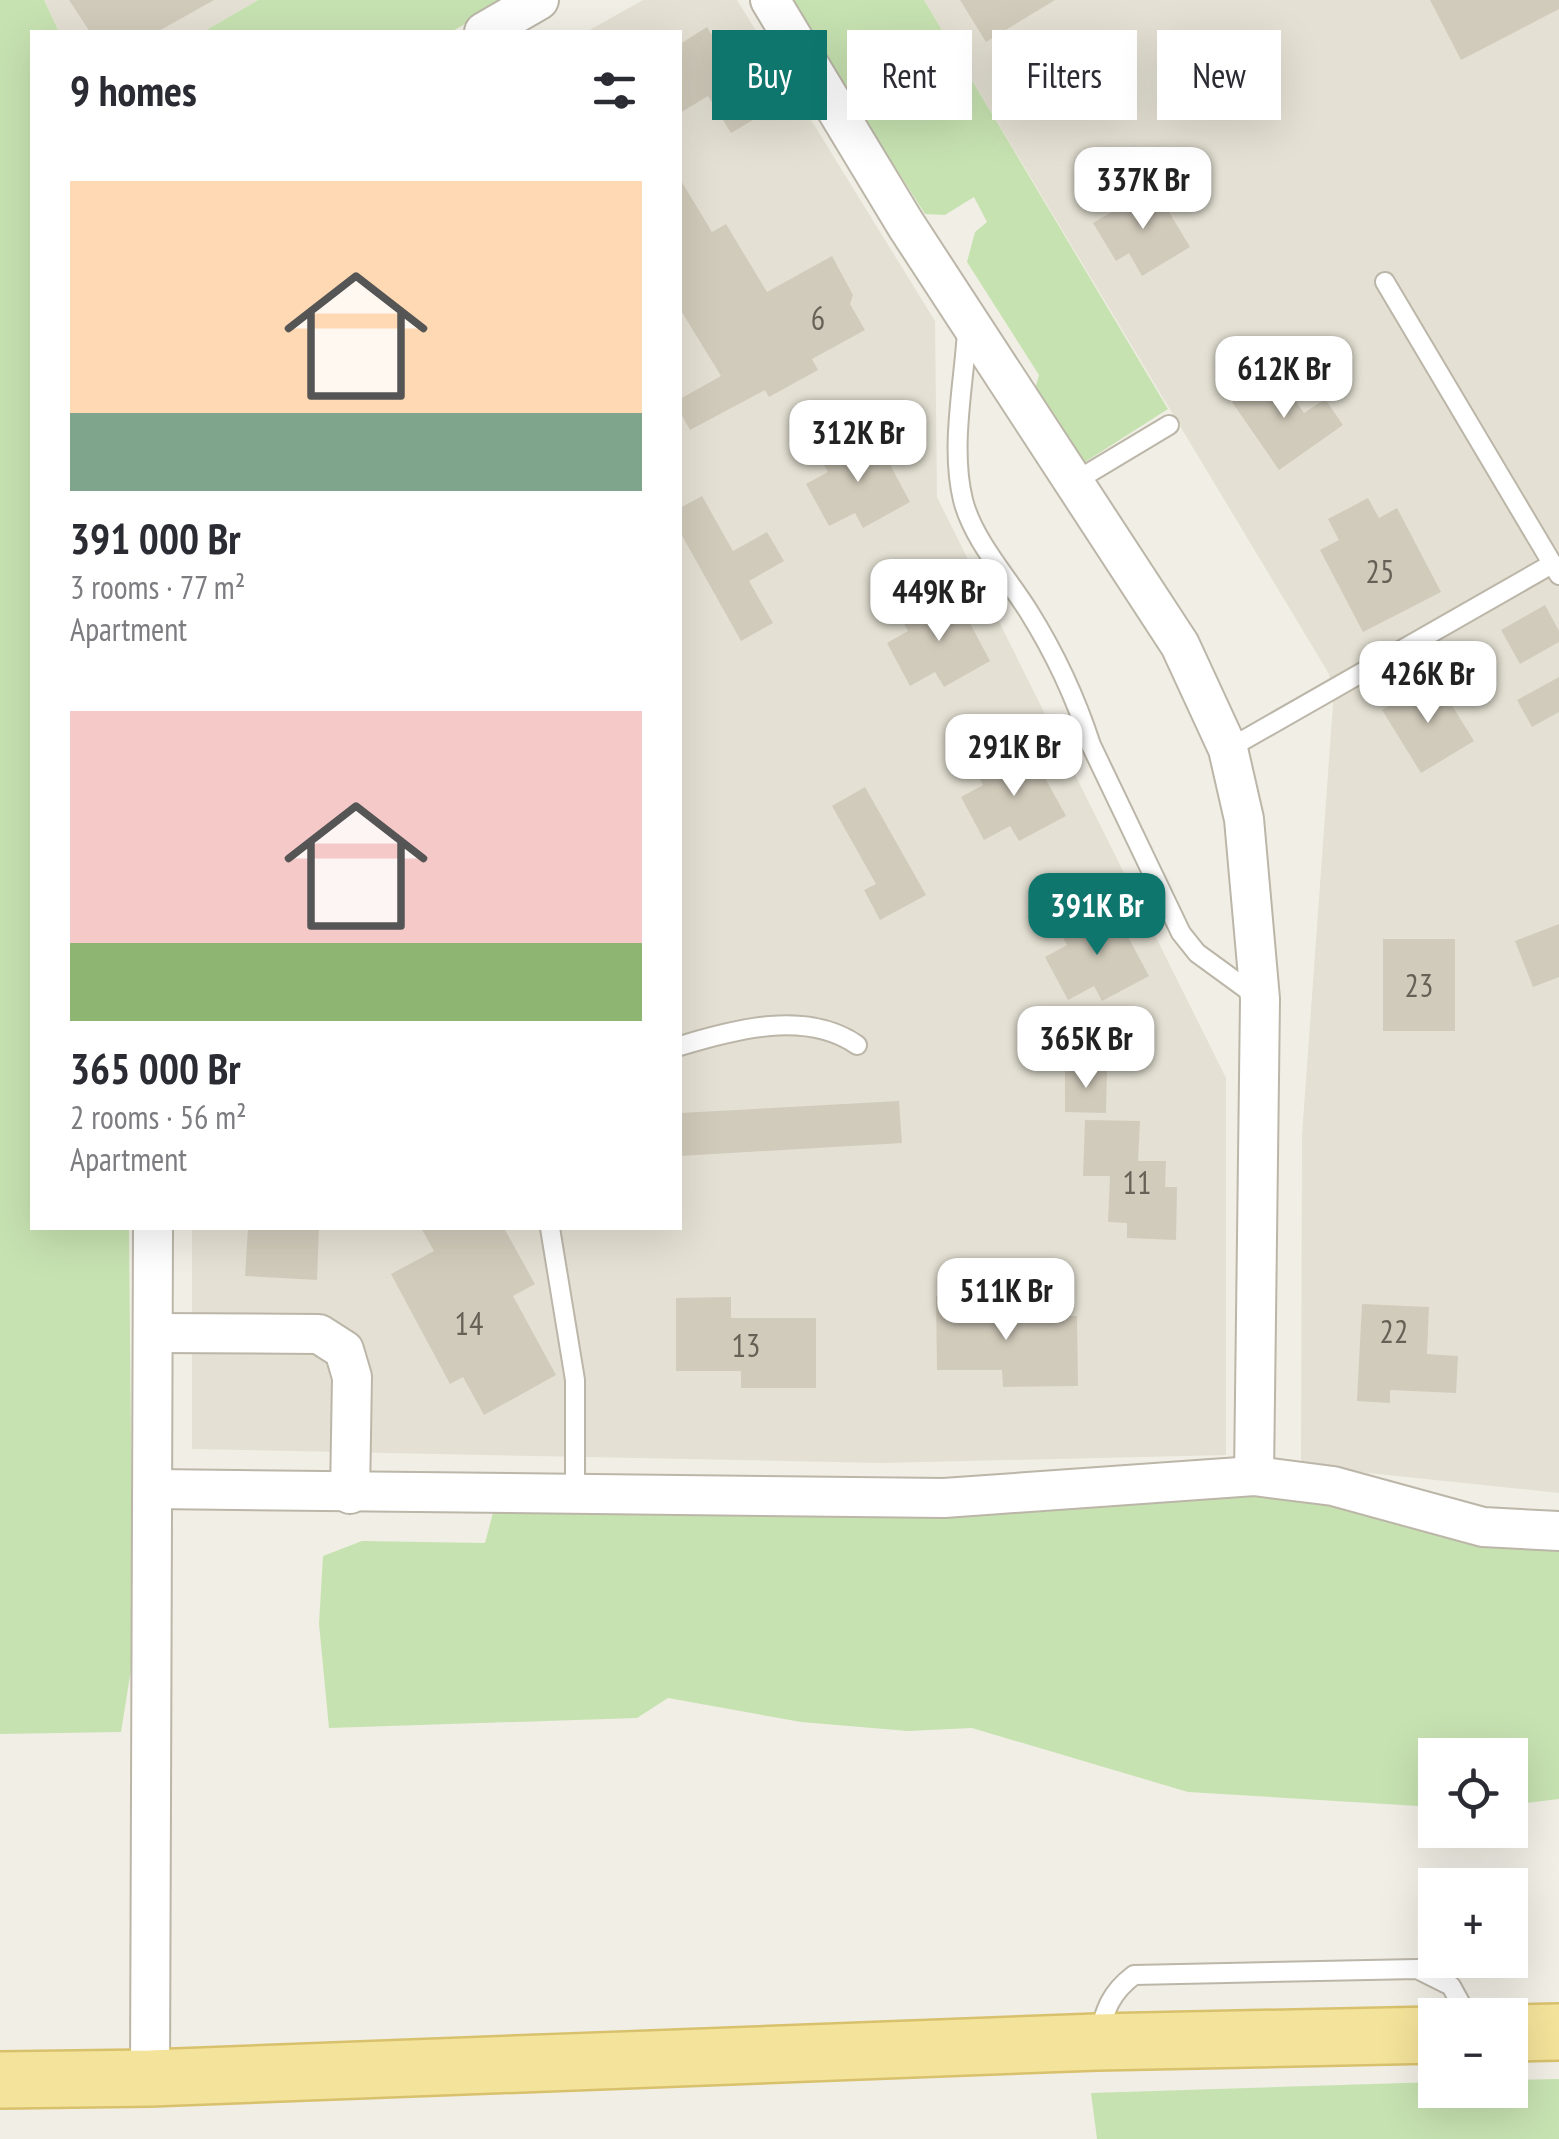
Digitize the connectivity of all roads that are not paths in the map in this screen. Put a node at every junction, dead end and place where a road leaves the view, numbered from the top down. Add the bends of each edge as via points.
1 (539, 0) edge
2 (770, 0) edge
3 (487, 30) edge
4 (1385, 282) dead end
5 (968, 318) junction
6 (1169, 425) dead end
7 (1074, 482) junction
8 (1556, 570) edge
9 (1228, 749) junction
10 (1260, 999) junction
11 (682, 1045) edge
12 (858, 1045) dead end
13 (154, 1230) edge
14 (550, 1230) edge
15 (154, 1333) junction
16 (1254, 1476) junction
17 (155, 1490) junction
18 (350, 1494) junction
19 (575, 1494) junction
20 (1559, 1531) edge
21 (1457, 1998) edge
22 (1559, 2032) edge
23 (1528, 2033) edge
24 (1418, 2035) edge
25 (1096, 2042) junction
26 (150, 2078) junction
27 (0, 2080) edge

1 - 3 street
2 - 5 street
4 - 8 lane
5 - 7 street
5 - 10 lane via 958,461 964,502 1080,712 1181,933 1197,953
6 - 7 lane
7 - 9 street via 1180,646
8 - 9 lane
9 - 10 street via 1244,820
10 - 16 street
11 - 12 lane via 798,1024 839,1032
13 - 15 street
14 - 19 lane via 575,1380
15 - 17 street
15 - 18 street via 318,1334 344,1350 352,1377
16 - 19 street via 944,1498
16 - 20 street via 1333,1486 1482,1527
17 - 18 street
17 - 26 street
18 - 19 street
21 - 25 lane via 1451,1986 1418,1969 1134,1975 1106,2005
22 - 23 main road
24 - 25 main road
25 - 26 main road
26 - 27 main road

